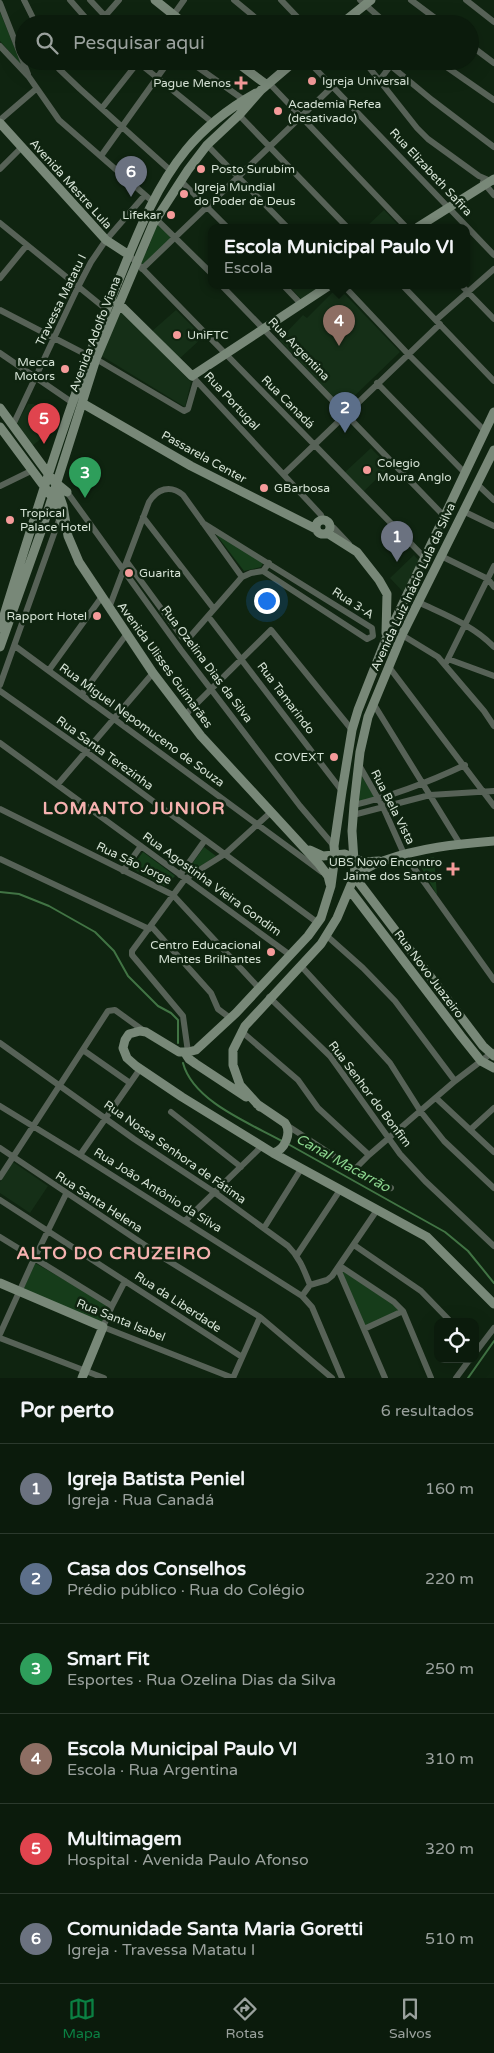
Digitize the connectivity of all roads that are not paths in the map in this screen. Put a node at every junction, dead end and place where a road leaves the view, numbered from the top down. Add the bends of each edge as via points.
1 (24, 0) edge
2 (70, 0) edge
3 (90, 0) edge
4 (119, 0) edge
5 (155, 0) edge
6 (184, 0) edge
7 (234, 0) edge
8 (281, 0) edge
9 (411, 0) edge
10 (466, 0) edge
11 (365, 1) edge
12 (0, 3) edge
13 (32, 15) edge
14 (83, 15) edge
15 (104, 15) edge
16 (106, 15) edge
17 (174, 15) joint
18 (253, 15) edge
19 (295, 15) edge
20 (350, 15) edge
21 (378, 15) edge
22 (431, 15) edge
23 (494, 22) edge
24 (15, 41) edge
25 (0, 46) edge
26 (479, 52) edge
27 (15, 62) edge
28 (494, 63) edge
29 (22, 70) edge
30 (26, 70) edge
31 (60, 70) edge
32 (133, 70) edge
33 (149, 70) edge
34 (162, 70) edge
35 (202, 70) edge
36 (246, 70) edge
37 (285, 70) edge
38 (317, 70) edge
39 (371, 70) edge
40 (388, 70) edge
41 (401, 70) edge
42 (451, 70) edge
43 (29, 77) junction
44 (157, 77) junction
45 (379, 81) junction
46 (266, 86) junction
47 (333, 86) junction
48 (36, 89) junction
49 (244, 100) junction
50 (494, 100) edge
51 (102, 108) junction
52 (239, 115) junction
53 (302, 117) junction
54 (216, 121) junction
55 (0, 122) edge
56 (123, 126) junction
57 (224, 130) junction
58 (207, 145) junction
59 (494, 146) edge
60 (270, 147) junction
61 (21, 148) junction
62 (101, 156) junction
63 (0, 169) edge
64 (171, 171) junction
65 (239, 178) junction
66 (180, 181) junction
67 (489, 181) edge
68 (160, 188) junction
69 (172, 195) junction
70 (494, 195) edge
71 (149, 198) junction
72 (208, 207) junction
73 (449, 207) junction
74 (156, 219) junction
75 (0, 223) edge
76 (224, 224) edge
77 (284, 224) edge
78 (344, 224) edge
79 (403, 224) edge
80 (423, 224) edge
81 (465, 224) edge
82 (470, 229) edge
83 (176, 238) junction
84 (106, 240) junction
85 (27, 245) junction
86 (494, 255) edge
87 (132, 258) junction
88 (142, 269) junction
89 (494, 269) edge
90 (208, 270) edge
91 (0, 278) edge
92 (78, 287) junction
93 (226, 289) edge
94 (287, 289) edge
95 (324, 289) edge
96 (347, 289) edge
97 (406, 289) edge
98 (465, 289) edge
99 (468, 292) junction
100 (118, 303) junction
101 (302, 305) junction
102 (0, 310) edge
103 (107, 310) junction
104 (494, 318) edge
105 (438, 322) junction
106 (264, 329) junction
107 (54, 338) junction
108 (0, 353) edge
109 (225, 354) junction
110 (408, 354) junction
111 (93, 357) junction
112 (36, 377) junction
113 (194, 378) junction
114 (494, 381) edge
115 (377, 383) junction
116 (77, 403) junction
117 (0, 408) edge
118 (494, 412) edge
119 (346, 413) junction
120 (13, 425) junction
121 (0, 427) edge
122 (485, 431) junction
123 (314, 444) junction
124 (494, 450) edge
125 (470, 458) junction
126 (42, 464) junction
127 (485, 466) junction
128 (33, 470) junction
129 (464, 472) junction
130 (50, 473) junction
131 (284, 474) junction
132 (56, 482) junction
133 (477, 484) junction
134 (0, 486) edge
135 (45, 486) junction
136 (456, 489) junction
137 (67, 492) junction
138 (471, 495) junction
139 (52, 497) junction
140 (494, 500) edge
141 (463, 510) junction
142 (61, 512) junction
143 (444, 516) junction
144 (143, 518) junction
145 (203, 523) junction
146 (43, 526) junction
147 (326, 526) junction
148 (494, 526) edge
149 (441, 556) junction
150 (425, 558) junction
151 (127, 562) junction
152 (269, 563) junction
153 (494, 566) edge
154 (264, 571) junction
155 (124, 572) junction
156 (242, 577) junction
157 (488, 579) junction
158 (494, 587) edge
159 (387, 594) junction
160 (101, 598) junction
161 (405, 598) junction
162 (418, 602) junction
163 (108, 608) junction
164 (214, 609) junction
165 (211, 620) dead end
166 (466, 624) junction
167 (0, 628) edge
168 (126, 634) junction
169 (402, 635) junction
170 (386, 638) junction
171 (15, 646) junction
172 (0, 647) edge
173 (494, 647) edge
174 (242, 658) junction
175 (448, 659) junction
176 (445, 666) junction
177 (388, 667) junction
178 (49, 670) junction
179 (153, 673) junction
180 (494, 676) edge
181 (0, 686) edge
182 (211, 688) junction
183 (0, 691) edge
184 (82, 694) junction
185 (373, 704) junction
186 (185, 715) junction
187 (114, 718) junction
188 (494, 726) edge
189 (352, 730) junction
190 (0, 743) edge
191 (85, 751) junction
192 (359, 765) junction
193 (465, 765) junction
194 (423, 783) junction
195 (58, 784) junction
196 (483, 790) junction
197 (342, 791) junction
198 (494, 791) edge
199 (430, 795) junction
200 (378, 800) junction
201 (354, 805) junction
202 (494, 806) edge
203 (383, 807) junction
204 (0, 809) edge
205 (271, 812) junction
206 (353, 815) junction
207 (258, 824) junction
208 (205, 840) junction
209 (494, 841) edge
210 (300, 842) junction
211 (460, 844) junction
212 (141, 846) junction
213 (334, 846) junction
214 (225, 854) junction
215 (404, 854) junction
216 (335, 856) junction
217 (354, 859) junction
218 (0, 860) edge
219 (380, 861) junction
220 (123, 871) junction
221 (354, 875) junction
222 (328, 876) junction
223 (182, 877) junction
224 (330, 889) junction
225 (348, 892) junction
226 (172, 895) junction
227 (318, 923) junction
228 (151, 928) junction
229 (327, 936) junction
230 (290, 955) junction
231 (301, 966) junction
232 (494, 980) edge
233 (258, 987) junction
234 (269, 997) junction
235 (230, 1018) junction
236 (241, 1031) junction
237 (146, 1032) junction
238 (0, 1043) edge
239 (83, 1050) junction
240 (186, 1052) junction
241 (493, 1054) edge
242 (481, 1061) junction
243 (494, 1068) edge
244 (140, 1069) junction
245 (455, 1081) junction
246 (130, 1084) junction
247 (59, 1085) junction
248 (436, 1098) junction
249 (0, 1106) edge
250 (260, 1107) junction
251 (494, 1108) edge
252 (171, 1112) dead end
253 (421, 1112) junction
254 (106, 1118) junction
255 (33, 1125) junction
256 (288, 1126) junction
257 (470, 1130) junction
258 (388, 1139) junction
259 (262, 1146) junction
260 (0, 1148) edge
261 (282, 1148) junction
262 (494, 1152) edge
263 (273, 1153) junction
264 (80, 1155) junction
265 (369, 1155) junction
266 (12, 1157) junction
267 (285, 1160) junction
268 (241, 1167) junction
269 (356, 1168) junction
270 (301, 1169) junction
271 (0, 1177) edge
272 (391, 1188) dead end
273 (494, 1188) edge
274 (340, 1190) junction
275 (214, 1192) junction
276 (66, 1194) junction
277 (0, 1200) edge
278 (376, 1210) junction
279 (185, 1221) junction
280 (264, 1228) junction
281 (48, 1231) junction
282 (0, 1238) edge
283 (354, 1245) junction
284 (493, 1245) edge
285 (297, 1255) junction
286 (34, 1259) junction
287 (339, 1267) junction
288 (125, 1281) junction
289 (0, 1283) edge
290 (310, 1285) junction
291 (19, 1292) junction
292 (302, 1296) junction
293 (494, 1304) edge
294 (112, 1306) junction
295 (403, 1311) junction
296 (260, 1317) junction
297 (447, 1318) edge
298 (103, 1327) junction
299 (494, 1328) edge
300 (364, 1329) junction
301 (0, 1334) edge
302 (0, 1338) edge
303 (479, 1346) edge
304 (242, 1357) junction
305 (467, 1363) edge
306 (83, 1375) edge
307 (104, 1378) edge
308 (233, 1378) edge
309 (332, 1378) edge
310 (342, 1378) edge
311 (385, 1378) edge
312 (431, 1378) edge
313 (456, 1378) edge

1 - 13 street
2 - 14 street
3 - 15 street
4 - 16 street
5 - 17 street
6 - 17 street
7 - 18 street
8 - 19 street
9 - 22 street
10 - 23 street
11 - 20 street
11 - 21 street
12 - 24 street
25 - 27 street
26 - 28 street
29 - 43 street
30 - 43 street
31 - 51 street
32 - 51 street
33 - 44 street
34 - 44 street
35 - 49 street
36 - 46 street
37 - 46 street, Avenida Adolfo Viana
38 - 47 street, Rua Elizabeth Safira
39 - 45 street
40 - 45 street
41 - 59 street via 440,106
42 - 50 street
43 - 48 street
44 - 54 street
44 - 56 street
45 - 67 street via 428,139
46 - 49 street, Avenida Adolfo Viana
46 - 52 street, Avenida Adolfo Viana
46 - 53 street
47 - 53 street
47 - 73 street, Rua Elizabeth Safira
48 - 55 street
48 - 62 street via 59,120
49 - 54 street, Avenida Adolfo Viana
51 - 56 street
52 - 57 street, Avenida Adolfo Viana
52 - 60 street
53 - 60 street
53 - 79 street
54 - 57 street via 224,122
54 - 64 street, Avenida Adolfo Viana via 192,143
55 - 61 street, Avenida Mestre Lula
56 - 62 street
56 - 64 street
57 - 58 street, Avenida Adolfo Viana
58 - 65 street
58 - 66 street, Avenida Adolfo Viana
60 - 65 street
60 - 78 street
61 - 63 street
61 - 84 street, Avenida Mestre Lula
62 - 71 street
64 - 68 street, Avenida Adolfo Viana
65 - 72 street
65 - 77 street
66 - 69 street, Avenida Adolfo Viana
66 - 72 street
67 - 70 street
67 - 73 street
68 - 69 street via 164,195
68 - 71 street, Avenida Adolfo Viana
69 - 74 street, Avenida Adolfo Viana
71 - 84 street, Travessa Matatu I
71 - 87 street, Avenida Adolfo Viana
72 - 76 street
72 - 83 street
73 - 80 street
73 - 81 street, Rua Elizabeth Safira
74 - 83 street
74 - 87 street, Avenida Adolfo Viana
75 - 85 street
82 - 86 street, Rua Elizabeth Safira
83 - 88 street
83 - 90 street
84 - 87 street, Avenida Mestre Lula
84 - 92 street, Travessa Matatu I
85 - 91 street
85 - 92 street
87 - 88 street, Rua Canadá
87 - 100 street, Avenida Adolfo Viana
87 - 103 street, Avenida Adolfo Viana
88 - 109 street, Rua Canadá
89 - 99 street
92 - 103 street
92 - 107 street, Travessa Matatu I
93 - 106 street, Rua Argentina
94 - 101 street
95 - 101 street
96 - 110 street
97 - 105 street
98 - 99 street
99 - 104 street
99 - 105 street
100 - 111 street, Avenida Adolfo Viana
100 - 113 street, Rua Portugal
101 - 106 street
102 - 107 street
103 - 111 street, Avenida Adolfo Viana
105 - 110 street
105 - 114 street
106 - 109 street
106 - 119 street, Rua Argentina
107 - 111 street
107 - 112 street, Travessa Matatu I
108 - 112 street
109 - 113 street
109 - 123 street, Rua Canadá
110 - 115 street
110 - 122 street
111 - 113 street via 184,411 188,409
111 - 116 street, Avenida Adolfo Viana
112 - 116 street
112 - 120 street, Travessa Matatu I
113 - 131 street, Rua Portugal
115 - 119 street
115 - 129 street
116 - 130 street, Avenida Adolfo Viana
116 - 132 street, Avenida Adolfo Viana
116 - 147 street, Passarela Center via 320,534
117 - 120 street
118 - 122 street, Avenida Luiz Inácio Lula da Silva
119 - 123 street
119 - 143 street, Rua Argentina
120 - 126 street
121 - 128 street
122 - 125 street, Avenida Luiz Inácio Lula da Silva
123 - 131 street
123 - 150 street, Rua Canadá
124 - 127 street, Avenida Luiz Inácio Lula da Silva
125 - 127 street
125 - 129 street, Avenida Luiz Inácio Lula da Silva
126 - 128 street via 41,469
126 - 130 street
127 - 133 street, Avenida Luiz Inácio Lula da Silva
128 - 134 street
128 - 135 street
129 - 136 street, Avenida Luiz Inácio Lula da Silva
130 - 132 street
130 - 135 street, Avenida Adolfo Viana
131 - 147 street, Rua Portugal via 321,515
132 - 137 street
132 - 139 street, Avenida Adolfo Viana
132 - 142 street
133 - 138 street, Avenida Luiz Inácio Lula da Silva
133 - 140 street
135 - 139 street
135 - 167 street, Avenida Adolfo Viana
136 - 138 street via 465,489
136 - 143 street, Avenida Luiz Inácio Lula da Silva
137 - 142 street
137 - 155 street, Rua Ozelina Dias da Silva
138 - 141 street, Avenida Luiz Inácio Lula da Silva
139 - 142 street
139 - 146 street, Avenida Adolfo Viana
141 - 148 street
141 - 149 street, Avenida Luiz Inácio Lula da Silva
142 - 146 street
142 - 160 street, Avenida Ulisses Guimarães via 79,562
142 - 171 street
143 - 150 street, Avenida Luiz Inácio Lula da Silva
144 - 145 street via 154,494 168,489 183,495
144 - 151 street
144 - 164 street
145 - 152 street, Rua 3-A
145 - 156 street
146 - 172 street, Avenida Adolfo Viana
147 - 159 street via 356,552
149 - 157 street
149 - 162 street, Avenida Luiz Inácio Lula da Silva
150 - 161 street, Avenida Luiz Inácio Lula da Silva
151 - 155 street
151 - 164 street via 184,639
152 - 154 street
152 - 154 street, Rua 3-A via 372,628 372,638 367,639
153 - 157 street
154 - 156 street
155 - 163 street
155 - 182 street, Rua Ozelina Dias da Silva
156 - 164 street
157 - 158 street
157 - 166 street
159 - 161 street
159 - 170 street
160 - 163 street, Avenida Ulisses Guimarães
160 - 178 street
161 - 170 street, Avenida Luiz Inácio Lula da Silva
162 - 166 street
162 - 169 street, Avenida Luiz Inácio Lula da Silva
163 - 168 street, Avenida Ulisses Guimarães
165 - 174 street, Rua Tamarindo
166 - 173 street
166 - 175 street
168 - 179 street, Avenida Ulisses Guimarães
168 - 184 street
169 - 176 street via 428,650
169 - 177 street, Avenida Luiz Inácio Lula da Silva
170 - 189 street, Avenida Luiz Inácio Lula da Silva
171 - 178 street, Rua Miguel Nepomuceno de Souza
171 - 181 street
174 - 182 street
174 - 189 street via 270,630 273,631
174 - 197 street, Rua Tamarindo
175 - 176 street
175 - 180 street
176 - 188 street
177 - 185 street, Avenida Luiz Inácio Lula da Silva
177 - 193 street
178 - 184 street, Rua Miguel Nepomuceno de Souza
179 - 186 street, Avenida Ulisses Guimarães
179 - 187 street
182 - 186 street
182 - 213 street, Rua Ozelina Dias da Silva
183 - 191 street, Rua Santa Terezinha
184 - 187 street, Rua Miguel Nepomuceno de Souza
185 - 192 street, Avenida Luiz Inácio Lula da Silva via 364,731
185 - 194 street
186 - 205 street, Avenida Ulisses Guimarães
187 - 191 street
187 - 207 street, Rua Miguel Nepomuceno de Souza
189 - 197 street, Avenida Luiz Inácio Lula da Silva
190 - 195 street, Rua Agostinha Vieira Gondim
191 - 195 street
191 - 208 street, Rua Santa Terezinha
192 - 200 street, Rua Bela Vista
192 - 201 street, Avenida Luiz Inácio Lula da Silva
193 - 194 street
193 - 196 street
194 - 199 street
194 - 200 street
195 - 212 street, Rua Agostinha Vieira Gondim
196 - 198 street
196 - 199 street
196 - 202 street
197 - 213 street, Avenida Luiz Inácio Lula da Silva
199 - 203 street
199 - 211 street
200 - 201 street
200 - 203 street, Rua Bela Vista
201 - 206 street, Avenida Luiz Inácio Lula da Silva
203 - 206 street
203 - 215 street, Rua Bela Vista
204 - 220 street, Rua São Jorge
205 - 207 street
205 - 210 street, Avenida Ulisses Guimarães
206 - 217 street, Avenida Luiz Inácio Lula da Silva
207 - 214 street
207 - 222 street, Rua Miguel Nepomuceno de Souza
208 - 214 street, Rua Santa Terezinha
208 - 223 street
209 - 211 street
210 - 216 street via 318,854
210 - 222 street
211 - 215 street
212 - 220 street
212 - 223 street, Rua Agostinha Vieira Gondim
213 - 216 street, Avenida Luiz Inácio Lula da Silva
214 - 223 street
214 - 227 street, Rua Santa Terezinha
215 - 219 street
215 - 232 street, Rua Bela Vista
216 - 217 street via 345,854
216 - 224 street, Avenida Luiz Inácio Lula da Silva
217 - 219 street
217 - 221 street, Avenida Luiz Inácio Lula da Silva
218 - 228 street
219 - 221 street
220 - 226 street, Rua São Jorge
221 - 225 street, Avenida Luiz Inácio Lula da Silva
221 - 241 street, Rua Novo Juazeiro
222 - 224 street
223 - 226 street
223 - 230 street, Rua Agostinha Vieira Gondim
224 - 225 street via 337,896
224 - 227 street, Avenida Luiz Inácio Lula da Silva
225 - 229 street, Avenida Luiz Inácio Lula da Silva
225 - 242 street, Rua Novo Juazeiro
226 - 228 street
226 - 233 street, Rua São Jorge
227 - 230 street, Avenida Luiz Inácio Lula da Silva
228 - 235 street via 211,993 218,1009
228 - 240 street via 132,954 183,1016
229 - 231 street, Avenida Luiz Inácio Lula da Silva
229 - 245 street via 395,1001
230 - 233 street, Avenida Luiz Inácio Lula da Silva
231 - 234 street, Avenida Luiz Inácio Lula da Silva
231 - 253 street via 390,1063
233 - 235 street, Avenida Luiz Inácio Lula da Silva
234 - 236 street, Avenida Luiz Inácio Lula da Silva
234 - 258 street, Rua Senhor do Bonfim via 330,1056
235 - 240 street, Avenida Luiz Inácio Lula da Silva via 202,1046
236 - 250 street, Avenida Luiz Inácio Lula da Silva via 233,1050 233,1065 242,1089
236 - 265 street via 298,1080 318,1108
237 - 239 street via 112,1009 104,1015
237 - 240 street via 171,1048
237 - 244 street via 131,1033 123,1044 125,1055
238 - 247 street, Rua Nossa Senhora de Fátima
239 - 246 street
239 - 247 street
240 - 250 street via 196,1064
241 - 242 street
242 - 243 street, Rua Novo Juazeiro
242 - 245 street
244 - 246 street
244 - 259 street
245 - 248 street
246 - 254 street
247 - 254 street, Rua Nossa Senhora de Fátima
247 - 255 street
248 - 253 street
248 - 257 street
249 - 255 street, Rua João Antônio da Silva
250 - 256 street
251 - 257 street
252 - 268 street
253 - 258 street
253 - 273 street via 444,1141
254 - 264 street
254 - 275 street, Rua Nossa Senhora de Fátima
255 - 264 street, Rua João Antônio da Silva
255 - 266 street
256 - 261 street via 288,1138
256 - 269 street
257 - 262 street
258 - 265 street
258 - 284 street, Rua Senhor do Bonfim via 425,1181
259 - 263 street
259 - 268 street
260 - 266 street, Rua Santa Helena
261 - 263 street
261 - 267 street
263 - 267 street
264 - 279 street, Rua João Antônio da Silva
265 - 269 street
266 - 271 street
266 - 276 street, Rua Santa Helena
267 - 270 street
268 - 275 street
269 - 272 street
270 - 274 street
270 - 280 street
274 - 278 street
274 - 285 street
275 - 279 street
275 - 280 street, Rua Nossa Senhora de Fátima
276 - 281 street
276 - 296 street, Rua Santa Helena
277 - 281 street, Rua da Liberdade
278 - 283 street
278 - 293 street via 427,1237
279 - 292 street, Rua João Antônio da Silva
280 - 285 street, Rua Nossa Senhora de Fátima
281 - 286 street
281 - 288 street, Rua da Liberdade
282 - 286 street
283 - 287 street
283 - 297 street via 421,1291
285 - 290 street, Rua Nossa Senhora de Fátima
286 - 291 street
286 - 294 street
287 - 290 street via 327,1280
287 - 295 street
287 - 300 street
288 - 294 street
288 - 304 street, Rua da Liberdade
289 - 291 street, Rua Santa Isabel
290 - 292 street
291 - 298 street, Rua Santa Isabel
291 - 301 street
292 - 310 street via 312,1307
294 - 298 street
295 - 300 street
295 - 312 street
296 - 304 street
296 - 309 street, Rua Santa Helena
298 - 306 street
298 - 308 street, Rua Santa Isabel
299 - 303 street
300 - 311 street
302 - 306 street
304 - 308 street
305 - 313 street
306 - 307 street

